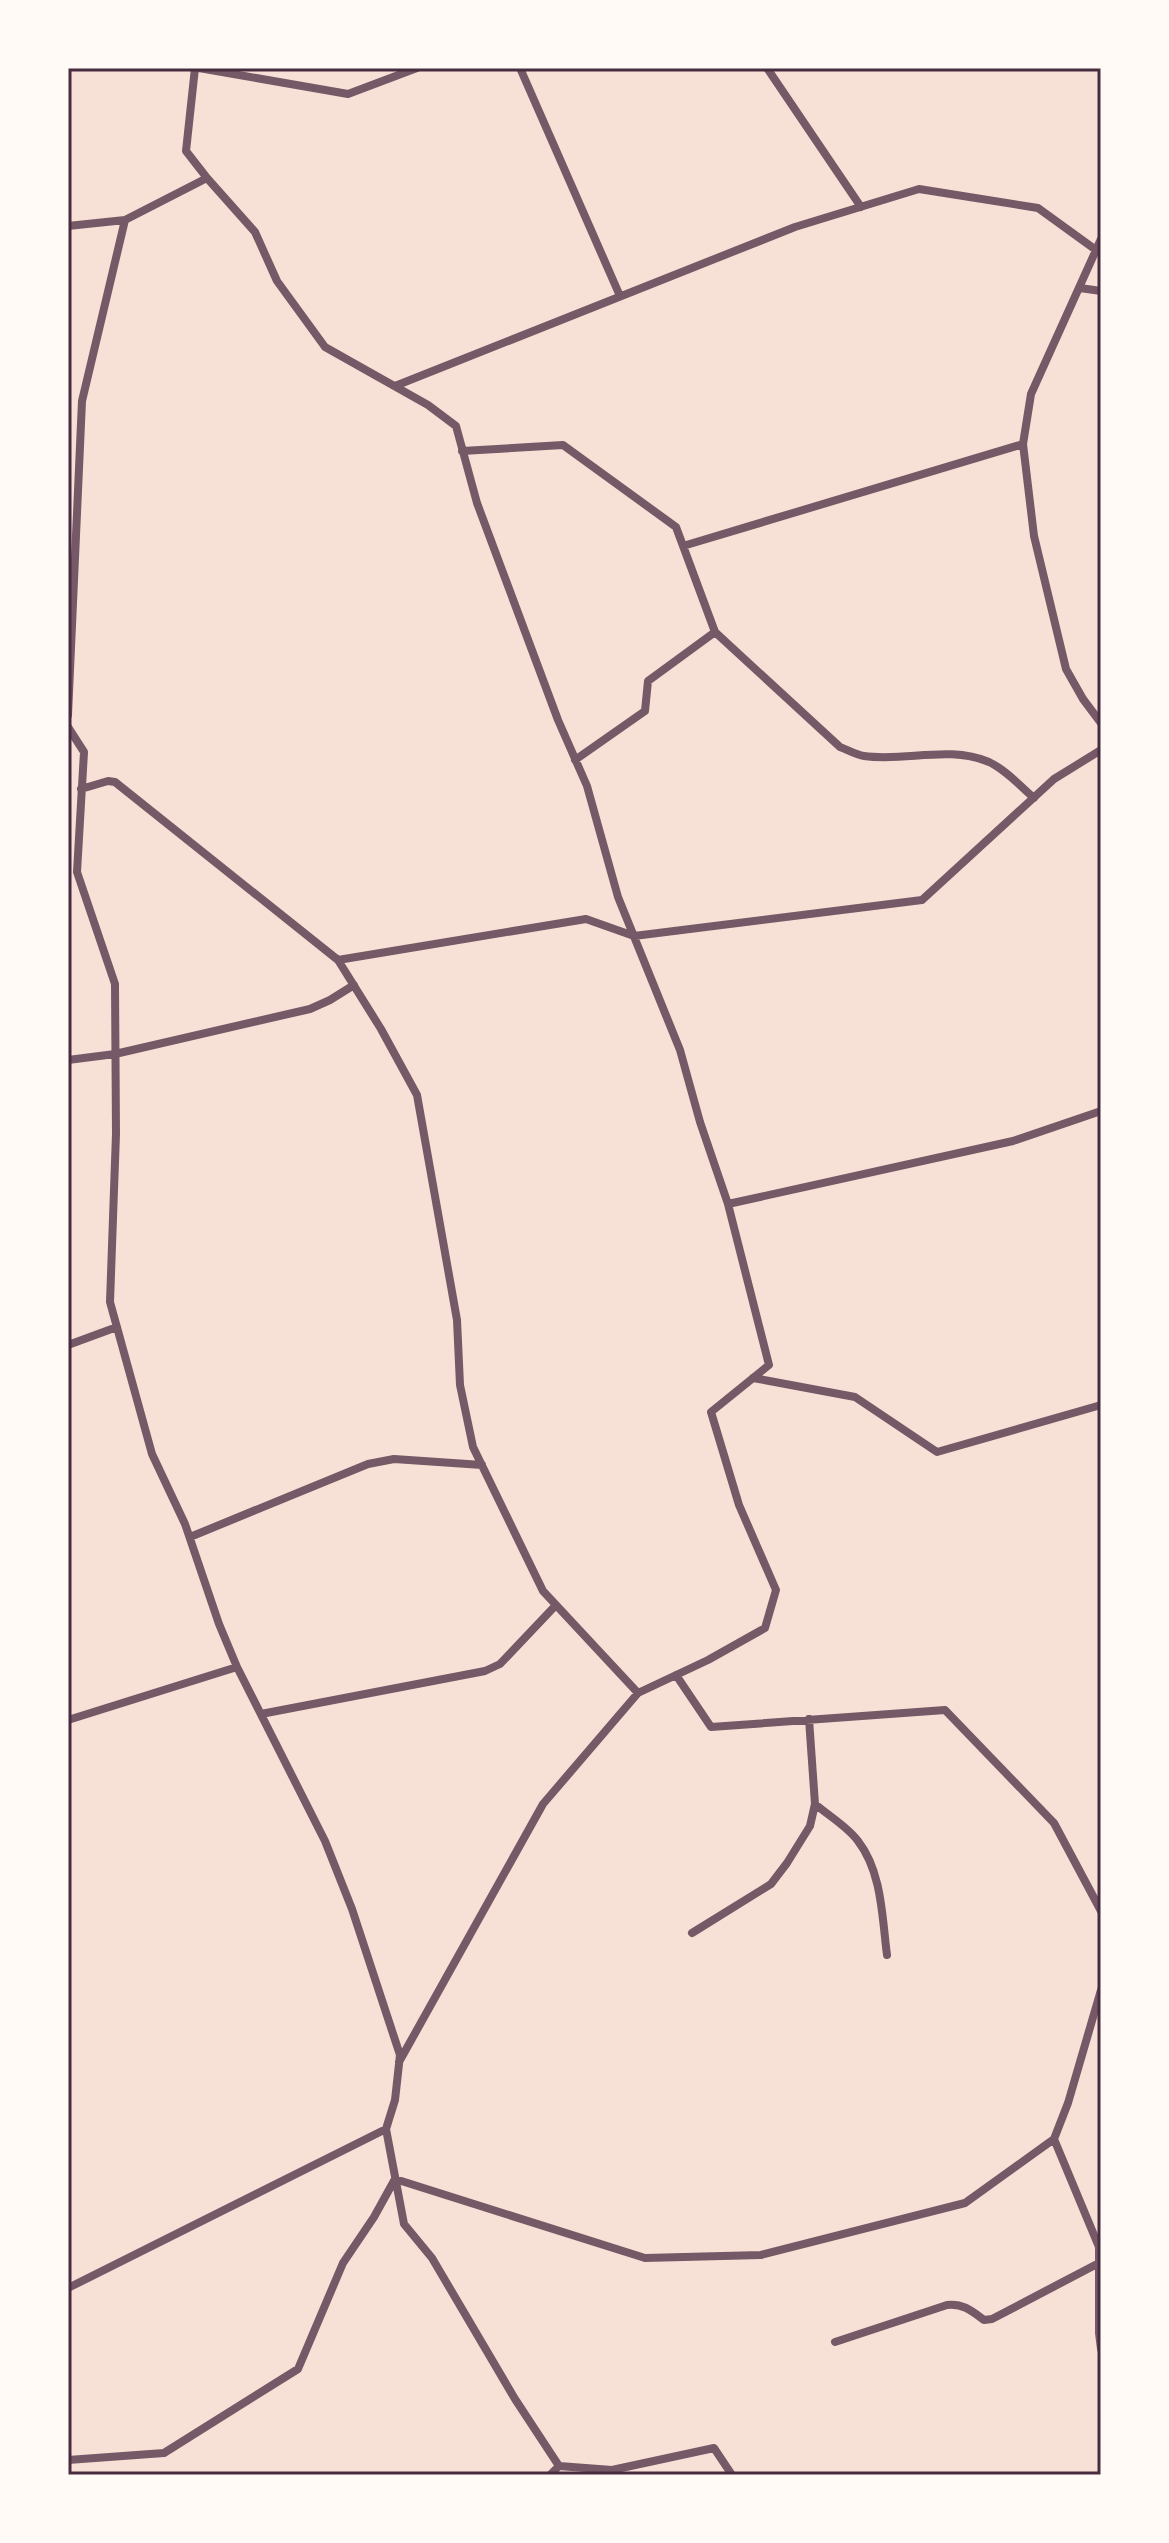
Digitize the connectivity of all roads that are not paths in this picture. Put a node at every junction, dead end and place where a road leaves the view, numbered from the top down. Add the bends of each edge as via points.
1 (197, 68) edge
2 (417, 68) edge
3 (520, 68) edge
4 (767, 68) edge
5 (207, 178) junction
6 (861, 207) junction
7 (125, 220) junction
8 (68, 226) edge
9 (1101, 239) edge
10 (1096, 250) junction
11 (1080, 288) junction
12 (1101, 291) edge
13 (620, 296) junction
14 (395, 386) junction
15 (1023, 444) junction
16 (462, 451) junction
17 (68, 471) edge
18 (79, 472) junction
19 (72, 542) edge
20 (683, 546) junction
21 (715, 632) junction
22 (68, 715) edge
23 (1101, 723) edge
24 (68, 727) edge
25 (1101, 750) edge
26 (575, 760) junction
27 (81, 789) junction
28 (1034, 798) junction
29 (73, 873) edge
30 (634, 936) junction
31 (338, 960) junction
32 (354, 985) junction
33 (115, 1054) junction
34 (68, 1060) edge
35 (1101, 1111) edge
36 (728, 1204) junction
37 (117, 1327) junction
38 (68, 1345) edge
39 (753, 1378) junction
40 (1101, 1405) edge
41 (482, 1465) junction
42 (190, 1537) junction
43 (556, 1605) junction
44 (237, 1667) junction
45 (676, 1675) junction
46 (638, 1693) junction
47 (261, 1714) junction
48 (809, 1719) junction
49 (68, 1720) edge
50 (815, 1804) junction
51 (1101, 1911) edge
52 (692, 1933) dead end
53 (887, 1955) dead end
54 (1101, 1990) edge
55 (399, 2062) junction
56 (386, 2129) junction
57 (1054, 2139) junction
58 (395, 2179) junction
59 (1100, 2246) edge
60 (1099, 2263) junction
61 (68, 2288) edge
62 (835, 2342) dead end
63 (1101, 2349) edge
64 (68, 2460) edge
65 (559, 2466) junction
66 (550, 2475) edge
67 (732, 2475) edge

1 - 2 street via 348,94
1 - 5 street via 186,151
3 - 13 street
4 - 6 street
5 - 7 street
5 - 14 street via 255,232 277,281 325,347
6 - 10 street via 919,189 1038,208
6 - 13 street via 795,227
7 - 8 street
7 - 18 street via 82,401
9 - 10 street
10 - 11 street
11 - 12 street
11 - 15 street via 1031,394
13 - 14 street
14 - 16 street via 456,426
15 - 20 street
15 - 23 street via 1034,536 1066,669
16 - 20 street via 563,445 676,527
16 - 26 street
17 - 18 street
18 - 19 street
19 - 22 street
20 - 21 street
21 - 26 street via 648,681 645,711
21 - 28 street via 840,747 861,756 949,753 978,759 1003,771
24 - 27 street via 84,752
25 - 28 street
26 - 30 street
27 - 29 street
27 - 31 street via 115,782
28 - 30 street via 922,900
29 - 33 street via 115,984
30 - 31 street via 586,919
30 - 36 street via 680,1050
31 - 32 street
32 - 33 street via 310,1009
32 - 41 street via 417,1095 457,1320 460,1385
33 - 34 street
33 - 37 street via 110,1302
35 - 36 street via 1013,1141
36 - 39 street via 769,1365
37 - 38 street
37 - 42 street via 152,1454
39 - 40 street via 855,1397 937,1452
39 - 45 street via 711,1412 739,1505 776,1590 765,1628
41 - 42 street via 394,1459 368,1464
41 - 43 street via 543,1591
42 - 44 street
43 - 46 street
43 - 47 street via 500,1664 485,1671
44 - 47 street
44 - 49 street
45 - 46 street
45 - 48 street via 711,1727
46 - 55 street via 543,1804
47 - 55 street via 347,1895
48 - 50 street
48 - 51 street via 945,1710 1054,1823
50 - 52 street via 810,1826 771,1884
50 - 53 street via 857,1839 869,1859
54 - 57 street
55 - 56 street
56 - 58 street
56 - 61 street
57 - 58 street via 965,2203 761,2255 645,2258
57 - 59 street
58 - 64 street via 343,2263 298,2369 164,2453
58 - 65 street via 404,2224 432,2258
59 - 60 street
60 - 62 street via 992,2319 947,2305
60 - 63 street
65 - 66 street
65 - 67 street via 612,2470 714,2448

